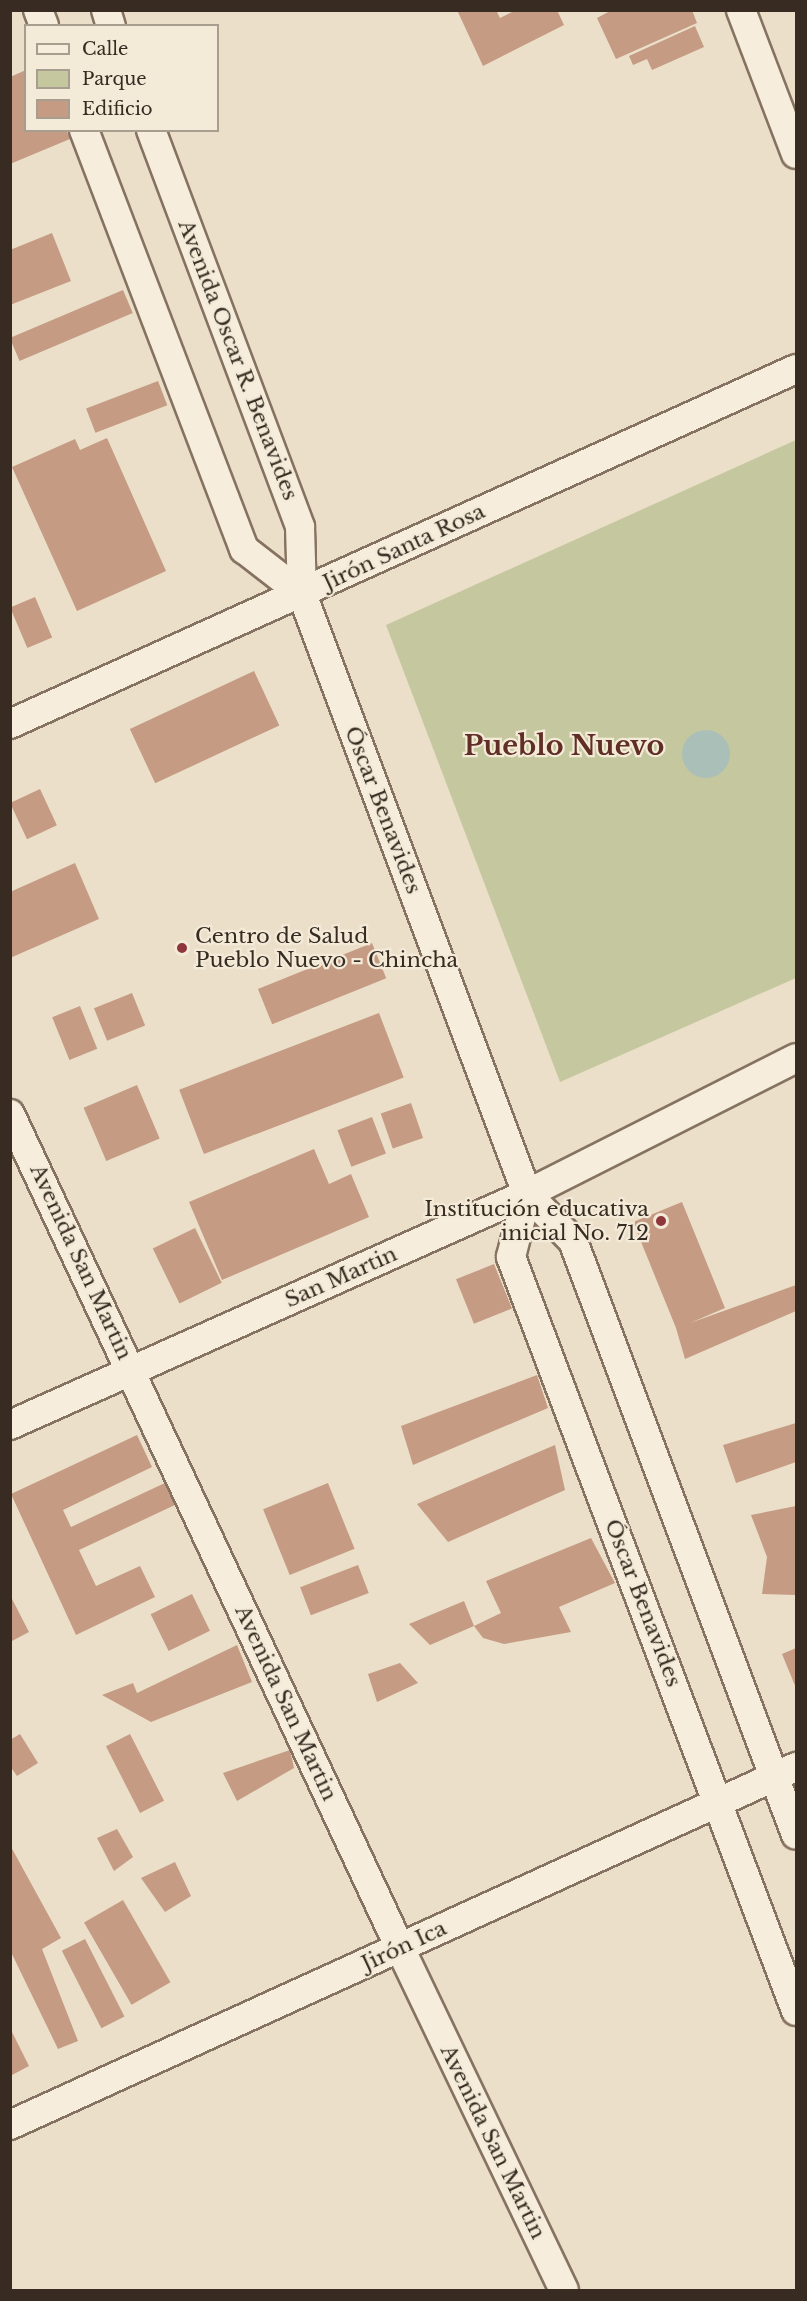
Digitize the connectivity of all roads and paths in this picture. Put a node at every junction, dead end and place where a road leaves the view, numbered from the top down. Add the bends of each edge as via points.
1 (741, 10) edge
2 (85, 132) edge
3 (152, 132) edge
4 (796, 154) edge
5 (796, 369) edge
6 (302, 594) junction
7 (10, 724) edge
8 (796, 1058) edge
9 (10, 1114) edge
10 (527, 1194) junction
11 (132, 1371) junction
12 (10, 1425) edge
13 (786, 1772) edge
14 (719, 1802) junction
15 (796, 1835) edge
16 (400, 1948) junction
17 (796, 2011) edge
18 (10, 2126) edge
19 (564, 2290) edge

1 - 4 street
2 - 6 street via 244,549
3 - 6 street, Avenida Oscar R. Benavides via 300,527
5 - 6 street, Jirón Santa Rosa
6 - 7 street, Jirón Santa Rosa
6 - 10 street, Óscar Benavides
8 - 10 street, San Martin
9 - 11 street, Avenida San Martin
10 - 11 street, San Martin
10 - 13 street, Óscar Benavides via 573,1241
10 - 14 street, Óscar Benavides via 511,1257
11 - 12 street, San Martin
11 - 16 street, Avenida San Martin
13 - 14 street, Jirón Ica
13 - 15 street, Óscar Benavides
14 - 16 street, Jirón Ica
14 - 17 street, Óscar Benavides
16 - 18 street, Jirón Ica
16 - 19 street, Avenida San Martin

